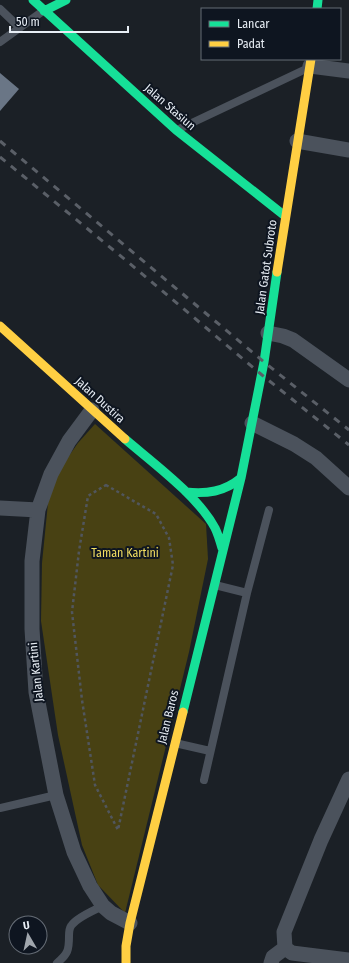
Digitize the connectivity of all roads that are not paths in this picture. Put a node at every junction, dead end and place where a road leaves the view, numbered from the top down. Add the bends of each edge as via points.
1 (33, 0) edge
2 (66, 0) edge
3 (0, 9) edge
4 (44, 11) junction
5 (20, 27) junction
6 (0, 42) edge
7 (311, 63) edge
8 (349, 71) edge
9 (176, 130) junction
10 (297, 141) junction
11 (349, 150) edge
12 (285, 216) junction
13 (0, 326) edge
14 (268, 333) junction
15 (349, 380) edge
16 (92, 410) junction
17 (252, 423) junction
18 (241, 478) junction
19 (349, 488) edge
20 (186, 492) junction
21 (0, 508) edge
22 (38, 510) junction
23 (269, 510) dead end
24 (222, 548) junction
25 (213, 585) junction
26 (247, 593) junction
27 (174, 743) junction
28 (210, 751) junction
29 (349, 779) edge
30 (204, 780) dead end
31 (56, 795) junction
32 (0, 808) edge
33 (103, 906) junction
34 (130, 923) junction
35 (285, 948) junction
36 (349, 960) edge
37 (57, 963) edge
38 (126, 963) edge
39 (271, 963) edge

1 - 4 main road, Jalan Stasiun
2 - 4 main road
3 - 5 lane
4 - 5 lane
4 - 9 main road, Jalan Stasiun
5 - 6 lane
7 - 8 street
7 - 9 lane
7 - 10 main road, Jalan Gatot Subroto
9 - 12 main road, Jalan Stasiun
10 - 11 street
10 - 12 main road, Jalan Gatot Subroto
12 - 14 main road, Jalan Gatot Subroto
13 - 16 main road, Jalan Dustira
14 - 15 street via 293,340
14 - 17 main road, Jalan Gatot Subroto
16 - 20 main road, Jalan Dustira
16 - 22 street, Jalan Kartini via 51,474
17 - 18 main road, Jalan Gatot Subroto
17 - 19 street via 316,458
18 - 20 main road via 232,486 218,492
18 - 24 main road, Jalan Baros
20 - 24 main road, Jalan Dustira via 208,516 216,529
21 - 22 street
22 - 31 street, Jalan Kartini via 32,561 32,629 36,692
23 - 26 lane
24 - 25 main road, Jalan Baros
25 - 26 lane
25 - 27 main road, Jalan Baros
26 - 28 lane
27 - 28 lane
27 - 34 main road, Jalan Baros
28 - 30 lane
29 - 35 street via 284,932
31 - 32 lane
31 - 33 street, Jalan Kartini via 74,852
33 - 34 street, Jalan Kartini
33 - 37 lane via 72,924 66,956
34 - 38 main road, Jalan Baros
35 - 36 street via 292,953
35 - 39 street via 273,957

